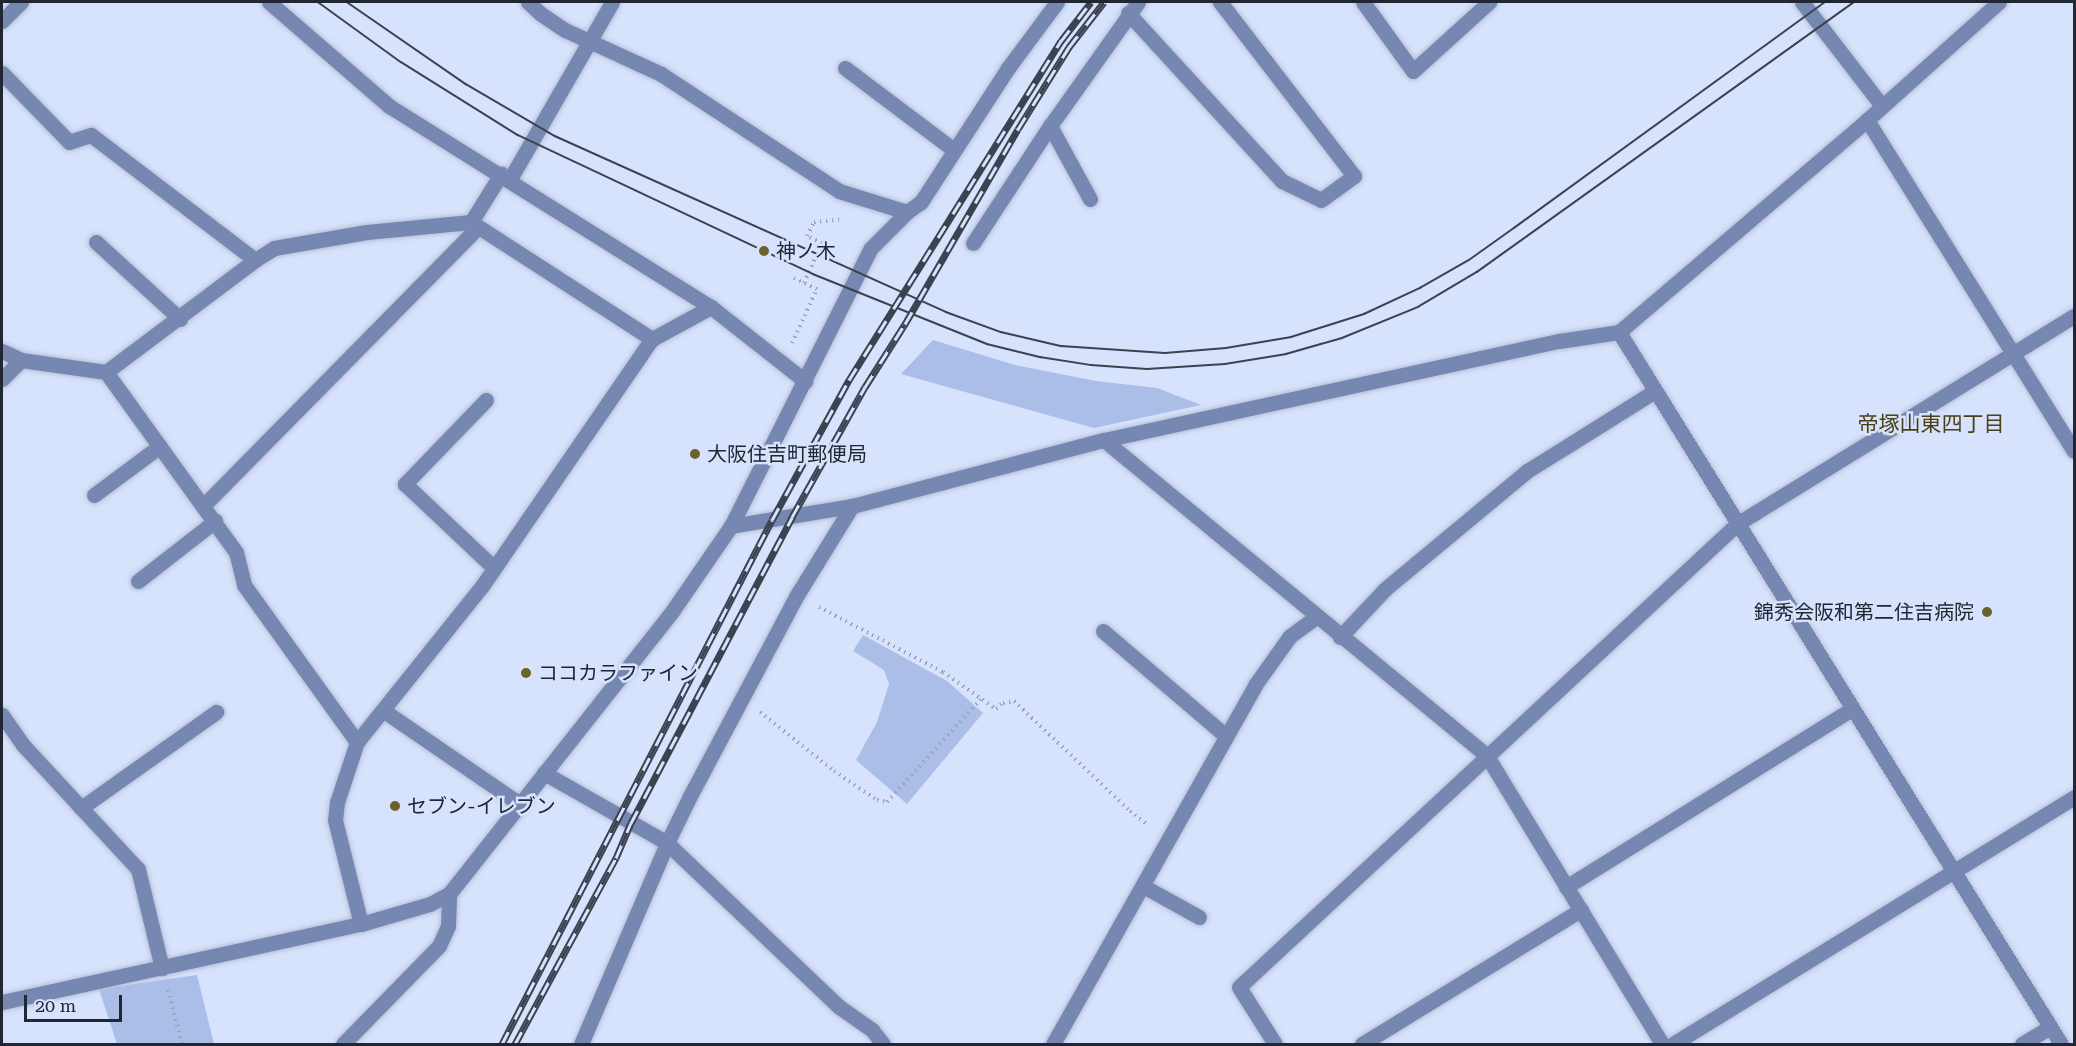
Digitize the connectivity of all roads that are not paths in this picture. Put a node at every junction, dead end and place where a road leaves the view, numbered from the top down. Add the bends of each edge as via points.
1 (21, 2) edge
2 (269, 2) edge
3 (528, 2) edge
4 (612, 2) edge
5 (1056, 2) edge
6 (1220, 2) edge
7 (1363, 2) edge
8 (1489, 2) edge
9 (1802, 2) edge
10 (1999, 2) edge
11 (1133, 7) edge
12 (2, 21) edge
13 (589, 41) junction
14 (845, 68) dead end
15 (2, 73) edge
16 (1882, 106) junction
17 (1867, 120) junction
18 (1050, 126) junction
19 (954, 150) junction
20 (505, 177) junction
21 (1090, 199) dead end
22 (907, 212) junction
23 (475, 224) junction
24 (96, 242) dead end
25 (973, 243) dead end
26 (255, 260) junction
27 (711, 307) junction
28 (2074, 316) edge
29 (180, 319) junction
30 (1618, 332) junction
31 (652, 339) junction
32 (2, 351) edge
33 (2014, 354) junction
34 (21, 360) junction
35 (106, 372) junction
36 (2, 379) edge
37 (805, 381) junction
38 (1656, 392) junction
39 (486, 400) dead end
40 (1104, 440) junction
41 (160, 446) junction
42 (2074, 451) edge
43 (94, 495) dead end
44 (203, 506) junction
45 (852, 506) junction
46 (215, 521) junction
47 (1737, 524) junction
48 (730, 526) junction
49 (494, 568) junction
50 (138, 581) dead end
51 (1316, 617) junction
52 (1103, 631) dead end
53 (1340, 637) junction
54 (1852, 709) junction
55 (384, 711) junction
56 (216, 712) dead end
57 (2, 715) edge
58 (1226, 736) junction
59 (357, 742) junction
60 (1486, 756) junction
61 (544, 773) junction
62 (2074, 798) edge
63 (520, 804) junction
64 (81, 808) junction
65 (667, 843) junction
66 (1954, 872) junction
67 (1143, 886) junction
68 (1566, 887) junction
69 (449, 894) junction
70 (1581, 910) junction
71 (1199, 917) dead end
72 (361, 924) junction
73 (162, 968) junction
74 (2, 1002) edge
75 (2050, 1027) junction
76 (343, 1044) edge
77 (581, 1044) edge
78 (883, 1044) edge
79 (1053, 1044) edge
80 (1275, 1044) edge
81 (1362, 1044) edge
82 (1662, 1044) edge
83 (1673, 1044) edge
84 (2022, 1044) edge
85 (2061, 1044) edge

1 - 12 street
2 - 20 street via 389,106
3 - 13 street via 557,25
4 - 13 street
5 - 19 street
6 - 11 street via 1354,176 1321,200 1282,181
7 - 8 street via 1413,71
9 - 16 street
10 - 16 street
11 - 18 street
13 - 20 street
13 - 22 street via 661,74 839,191
14 - 19 street
15 - 26 street via 69,142 91,135
16 - 17 street
17 - 30 street
17 - 33 street
18 - 21 street
18 - 25 street
19 - 22 street via 921,202
20 - 23 street
20 - 27 street
22 - 37 street via 870,248
23 - 26 street via 367,232 274,248
23 - 31 street
23 - 44 street
24 - 29 street
26 - 29 street
27 - 31 street
27 - 37 street
28 - 33 street
29 - 35 street
30 - 38 street
30 - 40 street via 1559,341
31 - 49 street
32 - 34 street
33 - 42 street
33 - 47 street
34 - 35 street
34 - 36 street
35 - 41 street
37 - 48 street
38 - 47 street
38 - 53 street via 1527,471 1385,589
39 - 49 street via 405,484
40 - 45 street
40 - 51 street
41 - 43 street
41 - 44 street
44 - 46 street
45 - 48 street
45 - 65 street via 797,595
46 - 50 street
46 - 59 street via 236,552 244,585
47 - 54 street
47 - 60 street
48 - 61 street via 673,610
49 - 55 street
51 - 53 street
51 - 58 street via 1290,636
52 - 58 street
53 - 60 street
54 - 66 street
54 - 68 street
55 - 59 street
55 - 63 street
56 - 64 street
57 - 64 street via 23,745
58 - 67 street
59 - 72 street via 335,820
60 - 68 street
60 - 80 street via 1239,987
61 - 63 street
61 - 65 street
62 - 66 street
63 - 69 street
64 - 73 street via 138,870
65 - 77 street
65 - 78 street
66 - 75 street
66 - 83 street
67 - 71 street
67 - 79 street
68 - 70 street
69 - 72 street via 430,904
69 - 76 street via 448,927 439,946
70 - 81 street
70 - 82 street
72 - 73 street
73 - 74 street
75 - 84 street
75 - 85 street

